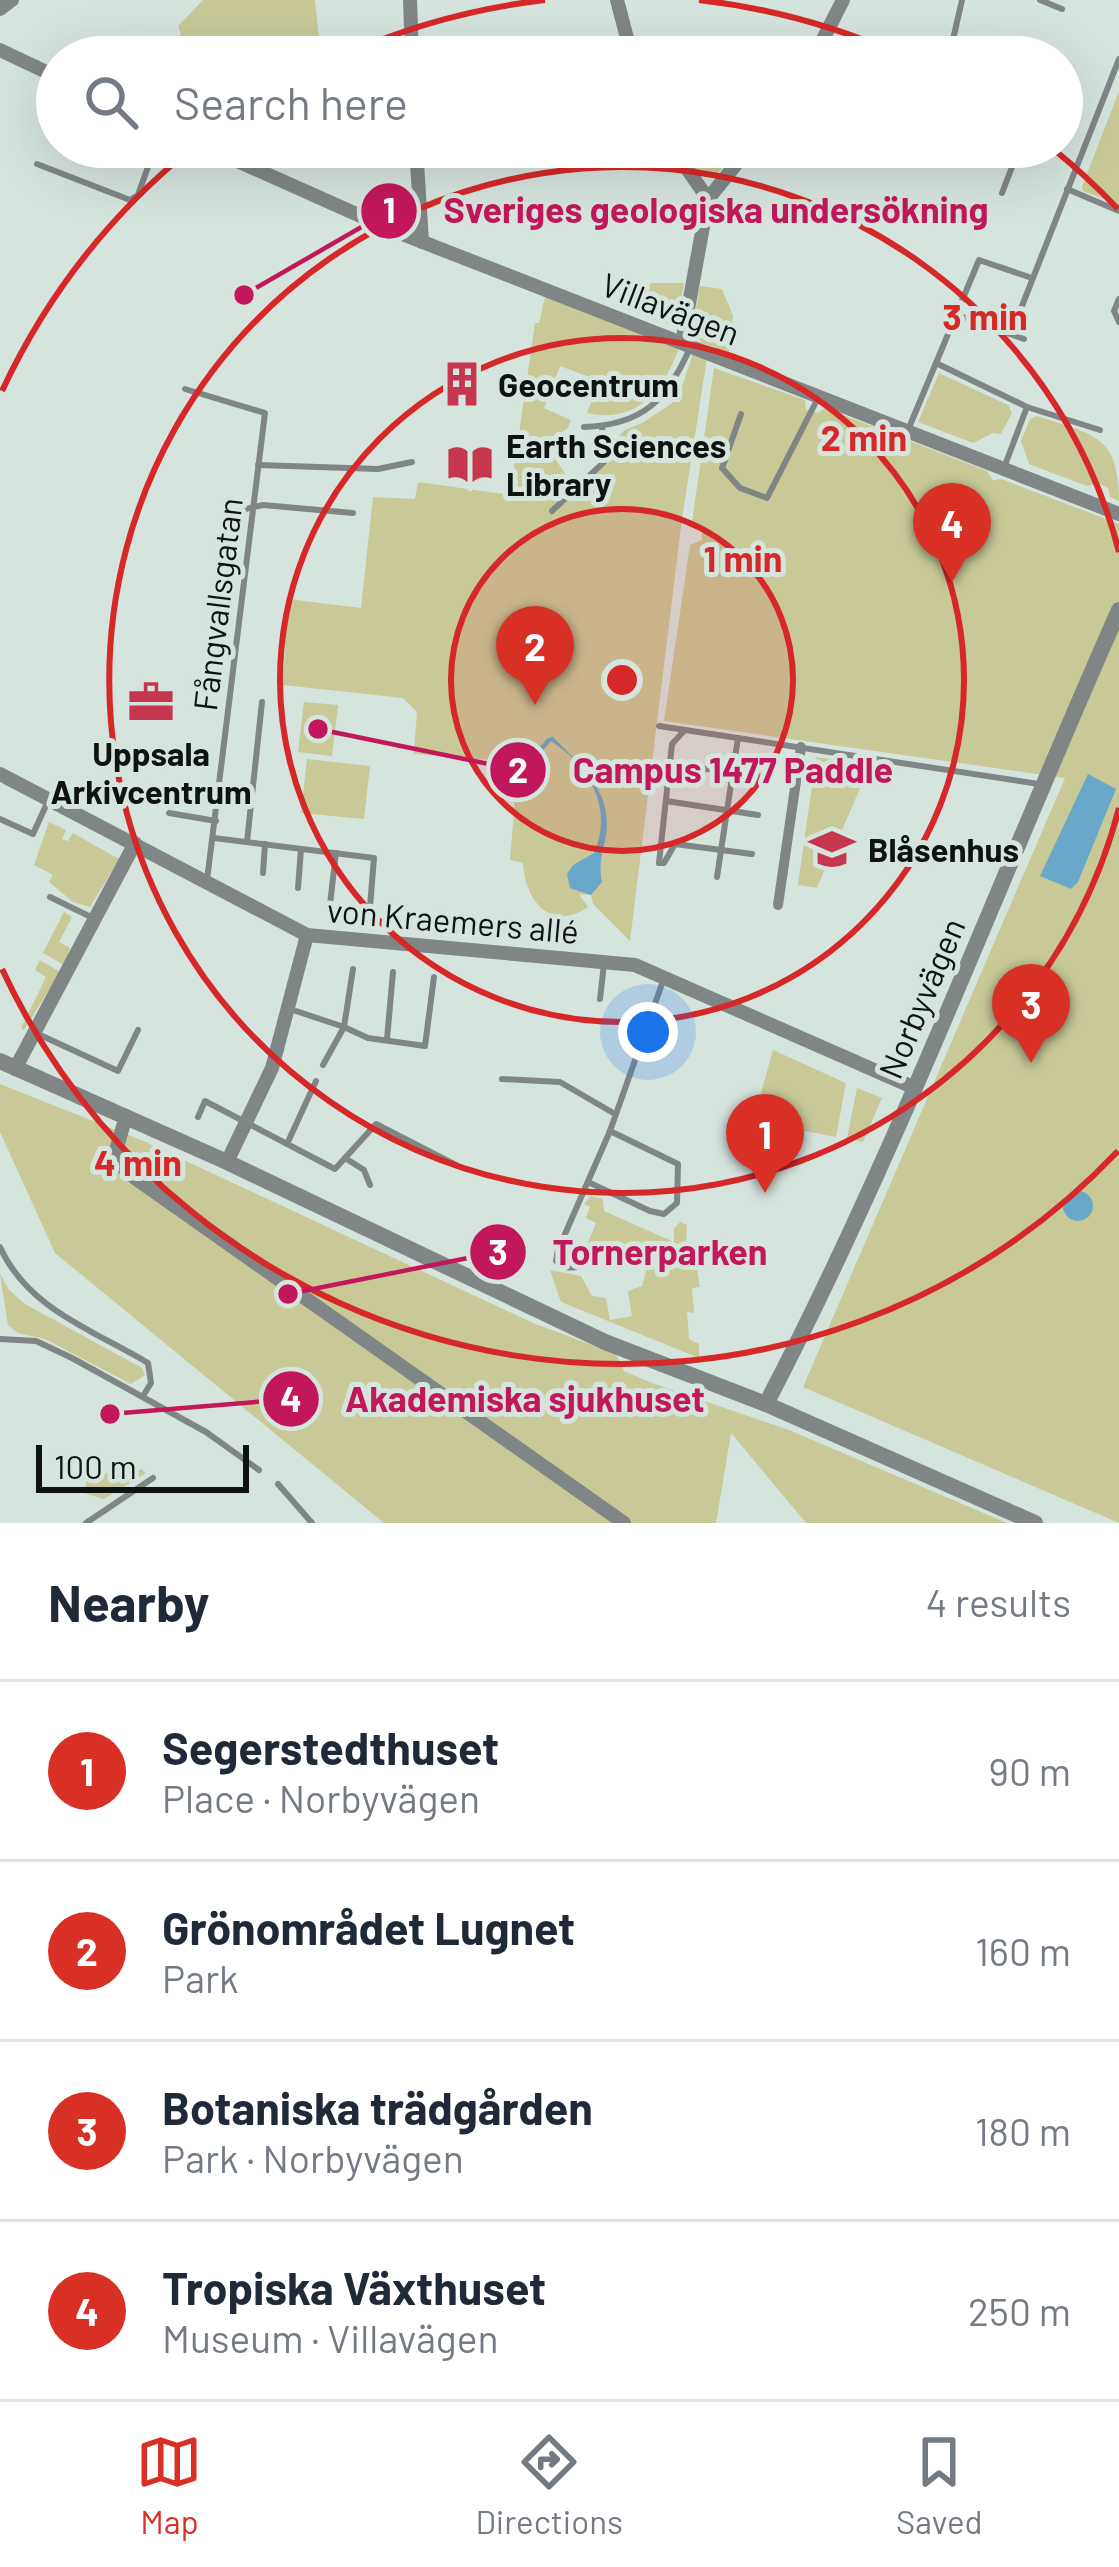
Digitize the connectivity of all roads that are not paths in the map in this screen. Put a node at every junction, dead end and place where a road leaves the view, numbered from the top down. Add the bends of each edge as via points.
1 (12, 0) edge
2 (410, 0) edge
3 (617, 0) edge
4 (843, 0) edge
5 (962, 0) edge
6 (1040, 0) edge
7 (0, 9) edge
8 (1062, 9) dead end
9 (411, 36) edge
10 (626, 36) edge
11 (825, 36) edge
12 (954, 36) edge
13 (0, 50) edge
14 (1119, 59) edge
15 (36, 67) edge
16 (1083, 147) edge
17 (48, 168) edge
18 (148, 168) edge
19 (254, 168) edge
20 (417, 168) edge
21 (687, 168) edge
22 (734, 168) edge
23 (1012, 168) edge
24 (1074, 168) edge
25 (1066, 188) junction
26 (1002, 194) dead end
27 (708, 199) junction
28 (1119, 211) edge
29 (422, 242) junction
30 (1031, 277) junction
31 (1119, 298) edge
32 (957, 315) junction
33 (1119, 322) edge
34 (1011, 334) junction
35 (1024, 339) dead end
36 (687, 343) junction
37 (938, 364) junction
38 (185, 389) dead end
39 (820, 394) junction
40 (1027, 406) junction
41 (741, 414) dead end
42 (602, 426) junction
43 (584, 427) dead end
44 (908, 430) junction
45 (1100, 430) dead end
46 (412, 462) dead end
47 (257, 465) junction
48 (1003, 470) junction
49 (253, 505) junction
50 (551, 511) dead end
51 (232, 512) dead end
52 (353, 513) dead end
53 (1119, 514) edge
54 (1119, 610) edge
55 (262, 703) dead end
56 (659, 726) dead end
57 (686, 730) junction
58 (737, 738) junction
59 (801, 747) junction
60 (671, 764) junction
61 (732, 773) junction
62 (0, 774) edge
63 (763, 777) dead end
64 (1043, 785) junction
65 (49, 798) junction
66 (666, 801) junction
67 (727, 811) junction
68 (169, 813) dead end
69 (758, 815) dead end
70 (0, 819) edge
71 (216, 821) junction
72 (214, 838) junction
73 (247, 842) junction
74 (135, 843) junction
75 (265, 844) junction
76 (301, 849) junction
77 (721, 850) junction
78 (336, 853) junction
79 (752, 854) dead end
80 (263, 873) dead end
81 (717, 877) dead end
82 (206, 883) junction
83 (298, 888) dead end
84 (50, 897) dead end
85 (330, 904) dead end
86 (778, 905) dead end
87 (370, 907) dead end
88 (94, 919) junction
89 (308, 934) junction
90 (604, 961) junction
91 (352, 968) dead end
92 (393, 972) dead end
93 (434, 977) dead end
94 (664, 977) junction
95 (600, 999) dead end
96 (290, 1009) junction
97 (344, 1027) junction
98 (138, 1030) dead end
99 (34, 1033) junction
100 (387, 1040) junction
101 (8, 1065) edge
102 (323, 1065) dead end
103 (502, 1079) dead end
104 (316, 1081) dead end
105 (916, 1088) junction
106 (615, 1114) junction
107 (126, 1116) junction
108 (198, 1117) dead end
109 (246, 1123) junction
110 (610, 1131) junction
111 (287, 1144) junction
112 (346, 1158) junction
113 (226, 1162) junction
114 (457, 1165) dead end
115 (588, 1182) junction
116 (370, 1185) dead end
117 (0, 1247) edge
118 (587, 1265) dead end
119 (0, 1339) edge
120 (143, 1396) junction
121 (766, 1404) junction
122 (259, 1470) dead end
123 (153, 1478) dead end
124 (278, 1484) dead end
125 (86, 1523) edge
126 (312, 1523) edge
127 (624, 1523) edge
128 (1035, 1523) edge

1 - 7 street
2 - 9 street
3 - 10 street
4 - 11 street
5 - 12 lane
6 - 8 lane
13 - 15 street
14 - 16 lane
17 - 18 lane via 130,200
19 - 29 street, Villavägen
20 - 29 street
21 - 27 street
22 - 27 street
23 - 26 lane
24 - 25 lane
25 - 28 lane
25 - 30 lane
27 - 36 street
29 - 36 street, Villavägen
30 - 32 lane via 979,260
30 - 34 lane
31 - 33 lane
32 - 34 lane
32 - 37 lane
34 - 35 lane
36 - 39 street, Villavägen
36 - 42 lane via 677,376 653,405
37 - 40 lane
37 - 44 lane
38 - 47 lane, Fångvallsgatan via 265,412
39 - 41 lane via 766,498 740,488 722,468
39 - 44 street, Villavägen
40 - 45 lane
40 - 48 lane
42 - 43 lane
42 - 50 lane via 604,462
44 - 48 street, Villavägen
46 - 47 lane via 378,469
47 - 49 lane, Fångvallsgatan
48 - 53 street, Villavägen
49 - 51 lane
49 - 52 lane
49 - 71 lane, Fångvallsgatan
54 - 64 street, Norbyvägen
55 - 73 lane
56 - 57 lane
57 - 58 lane
57 - 60 lane via 672,744
58 - 59 lane
58 - 61 lane
59 - 64 lane
59 - 86 street
60 - 61 lane
60 - 66 lane
61 - 63 lane
61 - 67 lane
62 - 65 street, von Kraemers allé
64 - 105 street, Norbyvägen
65 - 70 lane via 33,834
65 - 74 street, von Kraemers allé
66 - 67 lane
66 - 77 lane via 659,863 675,844
67 - 69 lane
67 - 77 lane
68 - 71 lane
71 - 72 lane, Fångvallsgatan
72 - 73 lane
72 - 82 lane, Fångvallsgatan
73 - 75 lane
74 - 82 street, von Kraemers allé
74 - 88 street
75 - 76 lane
75 - 80 lane
76 - 78 lane
76 - 83 lane
77 - 79 lane
77 - 81 lane
78 - 85 lane
78 - 87 lane via 374,858
82 - 89 street, von Kraemers allé
84 - 88 lane
88 - 99 street
89 - 90 street, von Kraemers allé
89 - 96 street
90 - 94 street, von Kraemers allé
90 - 95 lane
91 - 97 lane
92 - 100 lane
93 - 100 lane via 425,1046
94 - 105 street, von Kraemers allé
94 - 106 lane
96 - 97 lane
96 - 109 street
97 - 100 lane
97 - 102 lane
98 - 99 lane via 118,1071
99 - 101 street
101 - 107 street
103 - 106 lane via 560,1082
104 - 111 lane
105 - 121 street, Norbyvägen
106 - 110 lane
107 - 113 street
107 - 127 street via 115,1154 135,1178
108 - 109 lane via 205,1101
109 - 111 lane
109 - 113 street
110 - 115 lane
110 - 115 lane via 678,1164 677,1203 664,1214 650,1211
111 - 112 lane via 335,1169
112 - 114 lane via 376,1124
112 - 116 lane
113 - 121 street via 605,1342
115 - 118 lane via 556,1261
117 - 120 lane via 41,1303 148,1363 152,1383
119 - 120 lane via 36,1341
120 - 122 lane
121 - 128 street
123 - 125 lane
124 - 126 lane

